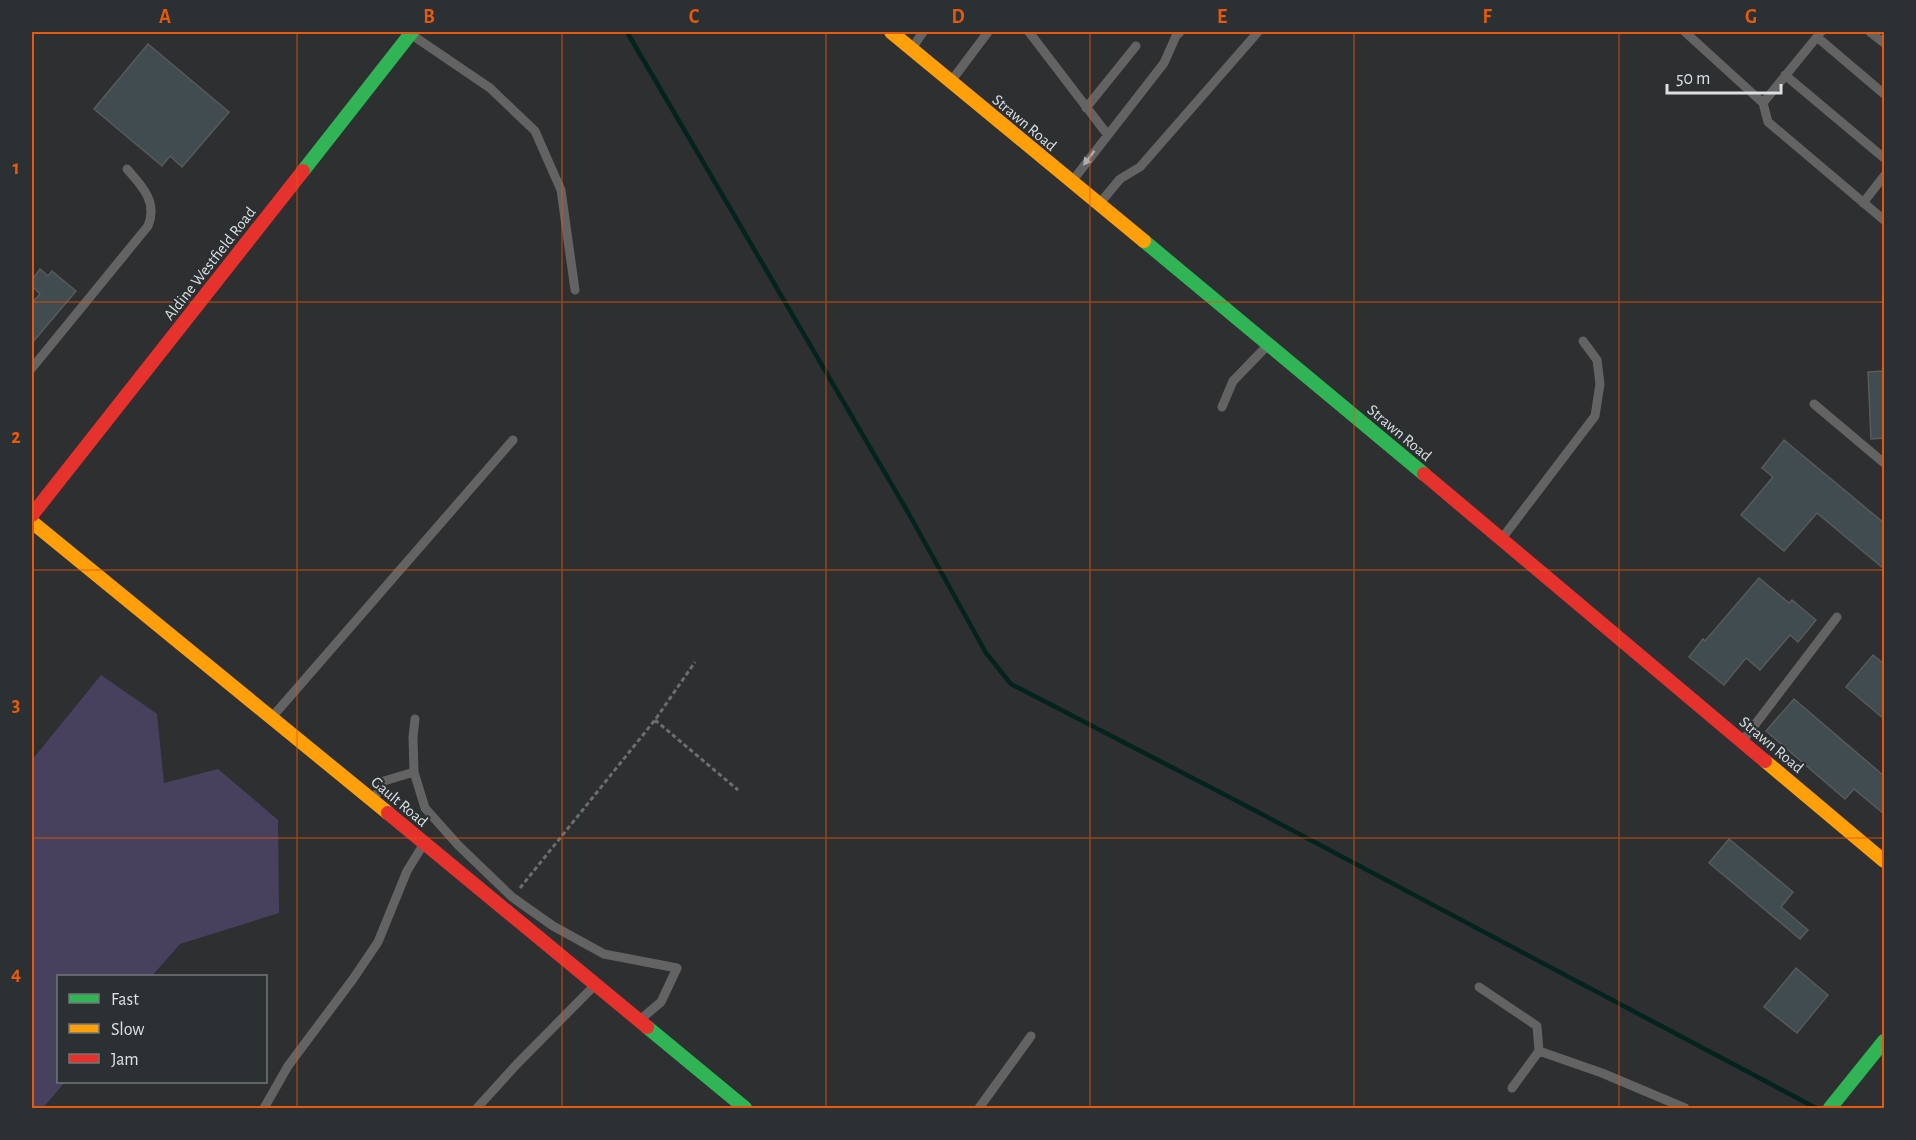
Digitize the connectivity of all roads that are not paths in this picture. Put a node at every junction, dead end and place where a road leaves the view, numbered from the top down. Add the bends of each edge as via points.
1 (891, 32) edge
2 (923, 32) edge
3 (988, 32) edge
4 (1029, 32) edge
5 (1180, 32) edge
6 (1258, 32) edge
7 (1685, 32) edge
8 (1870, 32) edge
9 (411, 33) edge
10 (1819, 34) edge
11 (1696, 35) edge
12 (1884, 43) edge
13 (1136, 46) dead end
14 (912, 49) junction
15 (1785, 75) junction
16 (951, 82) junction
17 (1884, 94) edge
18 (1763, 103) junction
19 (1086, 108) junction
20 (1107, 134) junction
21 (1884, 158) edge
22 (127, 169) dead end
23 (1884, 176) edge
24 (1072, 182) junction
25 (1863, 202) junction
26 (1099, 204) junction
27 (1884, 220) edge
28 (575, 290) dead end
29 (1583, 341) dead end
30 (1268, 345) junction
31 (32, 368) edge
32 (1814, 404) dead end
33 (1222, 407) dead end
34 (513, 440) dead end
35 (1884, 463) edge
36 (32, 515) edge
37 (32, 522) edge
38 (1502, 538) junction
39 (1837, 617) dead end
40 (272, 717) junction
41 (415, 718) dead end
42 (1743, 740) junction
43 (414, 772) junction
44 (373, 800) junction
45 (424, 843) junction
46 (1884, 861) edge
47 (596, 985) junction
48 (1479, 987) dead end
49 (639, 1020) junction
50 (1031, 1036) dead end
51 (1884, 1041) edge
52 (1539, 1051) junction
53 (1512, 1088) dead end
54 (1835, 1103) edge
55 (264, 1108) edge
56 (477, 1108) edge
57 (746, 1108) edge
58 (979, 1108) edge
59 (1685, 1108) edge

1 - 14 street, Strawn Road
2 - 14 lane
3 - 16 lane
4 - 19 lane
5 - 20 lane via 1164,63
6 - 26 lane via 1140,167 1120,179
7 - 11 lane
8 - 12 lane
9 - 28 lane via 489,88 535,130 561,190
9 - 36 street, Aldine Westfield Road
10 - 15 lane
10 - 17 lane
11 - 18 lane
13 - 19 lane
14 - 16 street, Strawn Road
15 - 18 lane
15 - 21 lane
16 - 24 street, Strawn Road
18 - 25 lane via 1767,122
19 - 20 lane
20 -> 24 lane
22 - 31 lane via 147,193 152,218
23 - 25 lane
24 - 26 street, Strawn Road
25 - 27 lane
26 - 30 street, Strawn Road
29 - 38 lane via 1597,360 1600,384 1595,416
30 - 33 lane via 1233,381
30 - 38 street, Strawn Road
32 - 35 lane
34 - 40 lane
37 - 40 street, Gault Road
38 - 42 street, Strawn Road
39 - 42 lane
40 - 44 street, Gault Road
41 - 43 lane
42 - 46 street, Strawn Road
43 - 44 lane via 384,782
43 - 49 lane via 425,808 512,897 553,926 604,954 677,968 661,1002
44 - 45 street, Gault Road
45 - 47 street, Gault Road
45 - 55 lane via 407,871 378,942 288,1066
47 - 49 street, Gault Road
47 - 56 lane
48 - 52 lane via 1537,1026
49 - 57 street, Gault Road
50 - 58 lane
51 - 54 street
52 - 53 lane
52 - 59 lane

